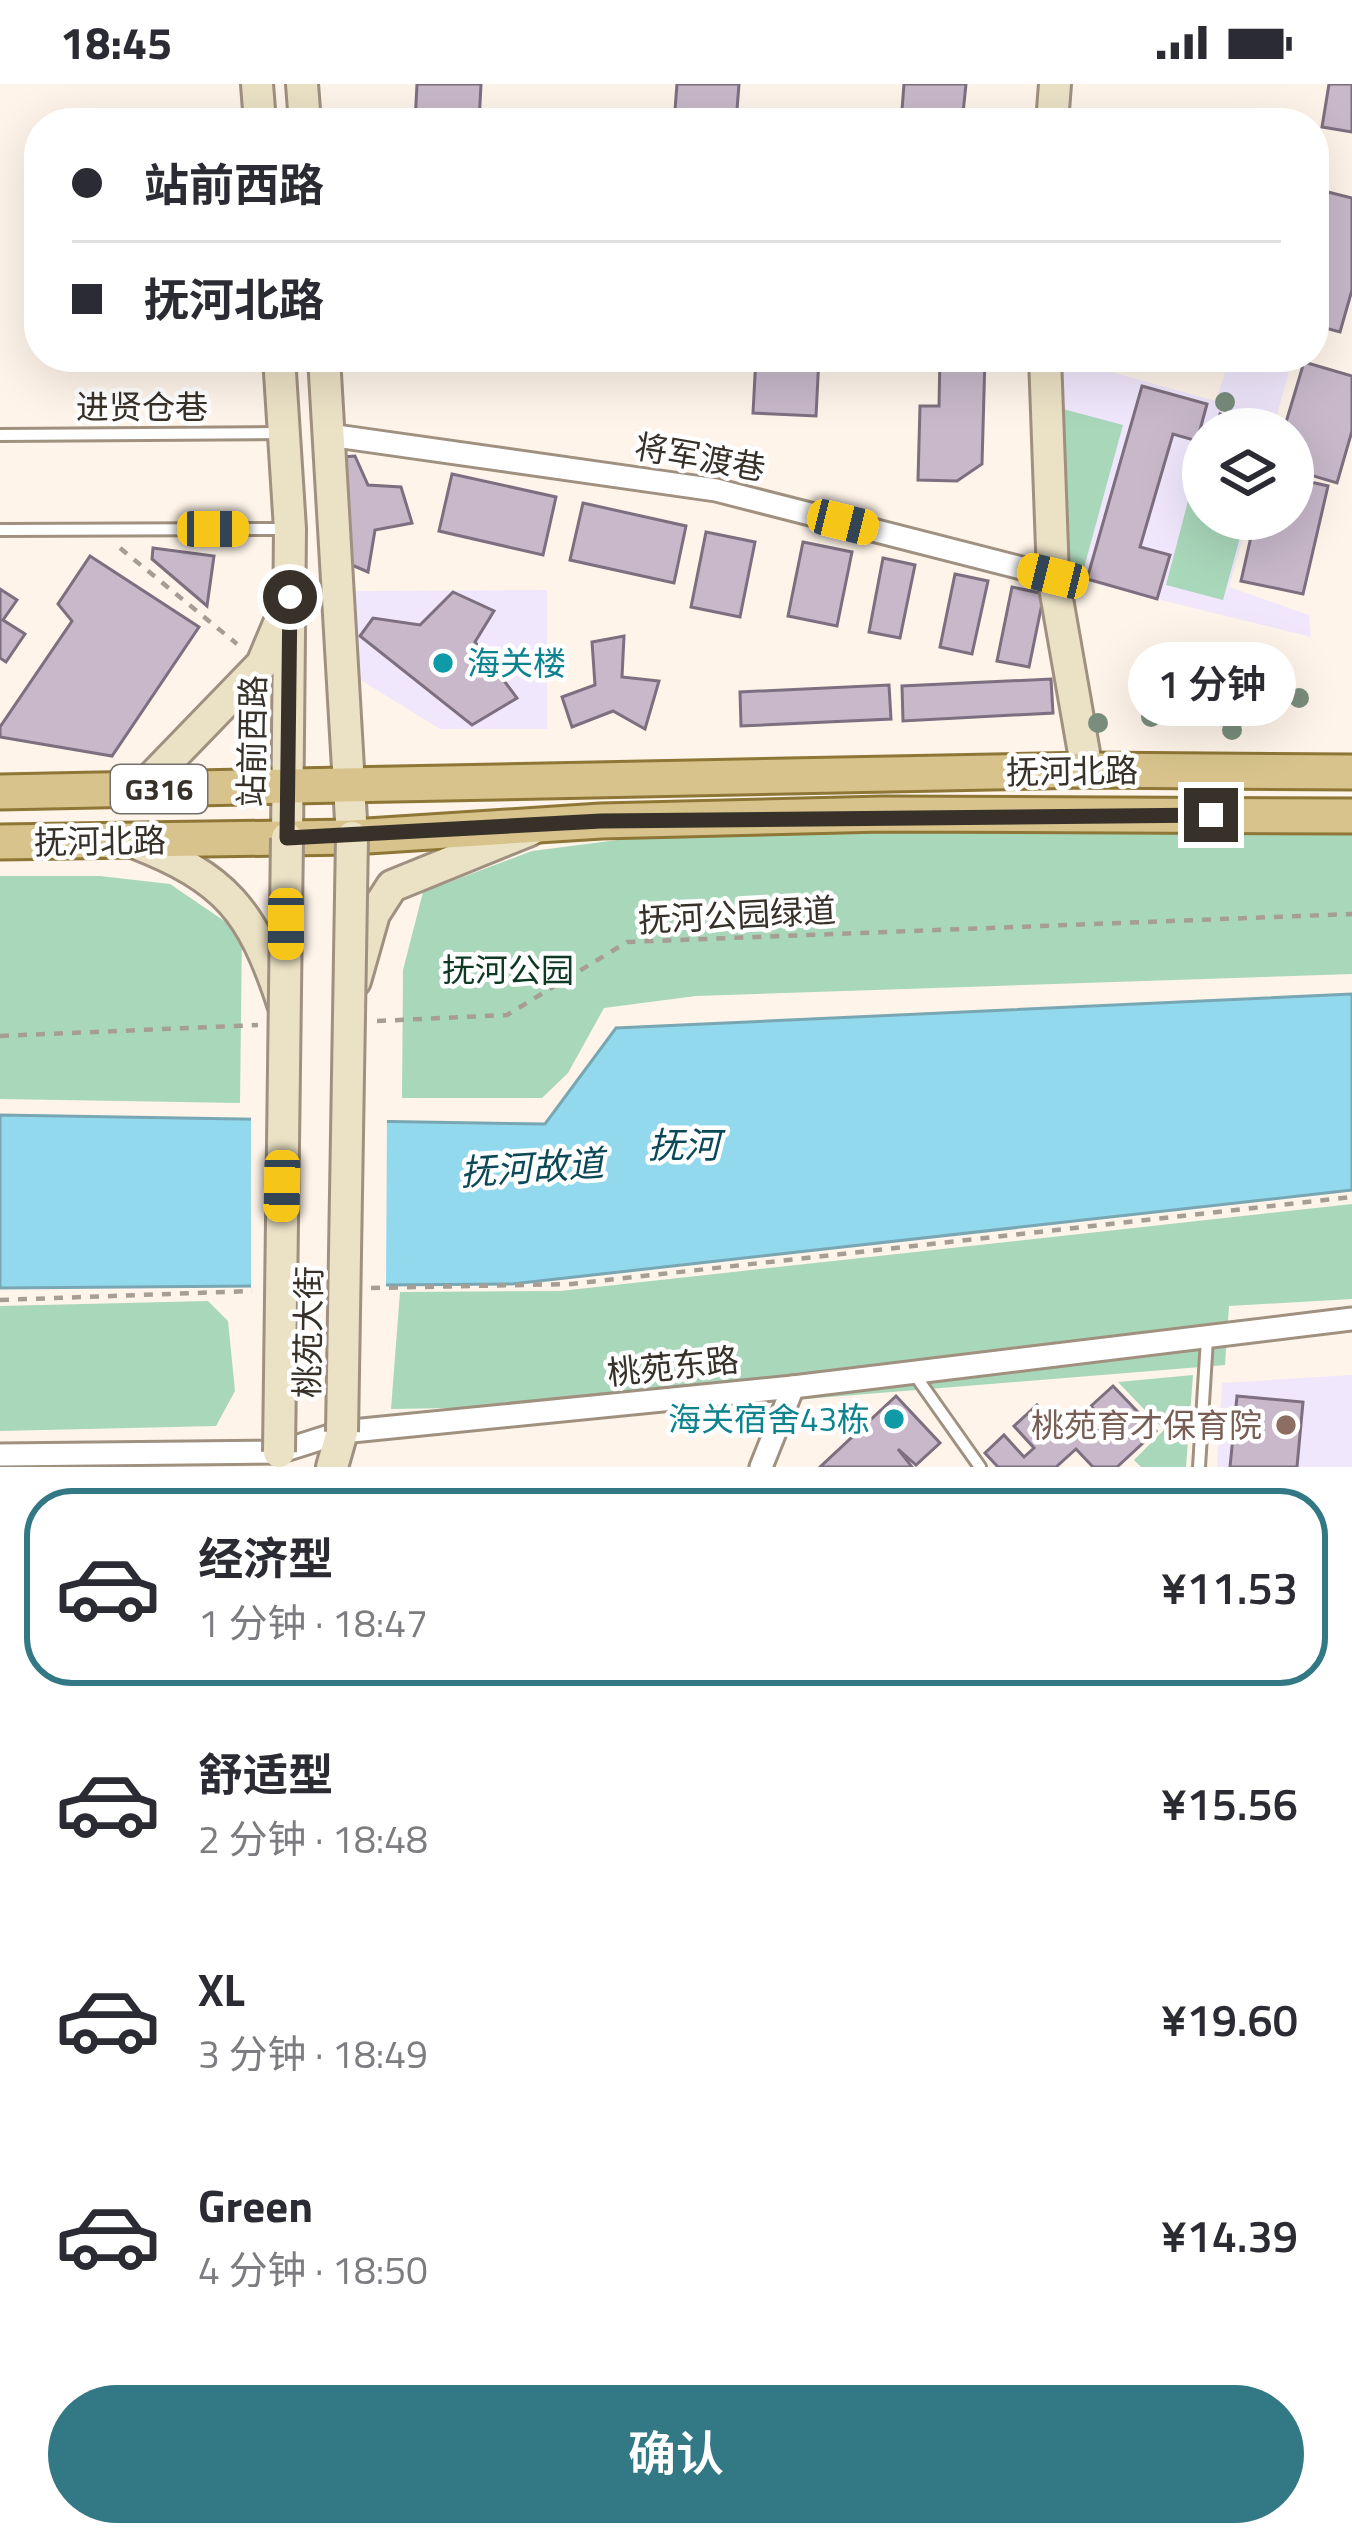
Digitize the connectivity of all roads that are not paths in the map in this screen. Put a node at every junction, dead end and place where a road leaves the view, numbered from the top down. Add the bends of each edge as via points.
1 (280, 372) edge
2 (325, 372) edge
3 (1046, 372) edge
4 (284, 434) junction
5 (0, 435) edge
6 (329, 435) junction
7 (290, 529) junction
8 (0, 530) edge
9 (1053, 576) junction
10 (290, 597) junction
11 (1087, 770) junction
12 (1352, 772) edge
13 (349, 785) junction
14 (288, 786) junction
15 (141, 789) junction
16 (0, 792) edge
17 (1352, 815) edge
18 (544, 825) junction
19 (352, 837) junction
20 (287, 838) junction
21 (128, 841) junction
22 (0, 842) edge
23 (359, 1010) junction
24 (281, 1017) junction
25 (1352, 1319) edge
26 (1207, 1335) junction
27 (913, 1372) junction
28 (793, 1387) junction
29 (342, 1432) junction
30 (0, 1455) edge
31 (277, 1460) edge
32 (332, 1467) edge
33 (761, 1467) edge
34 (980, 1467) edge
35 (1199, 1467) edge

1 - 4 main road, 站前西路
2 - 6 main road
3 - 9 main road
4 - 5 lane, 进贤仓巷
4 - 7 main road, 站前西路
6 - 9 street, 将军渡巷 via 716,490
6 - 13 main road
7 - 8 lane
7 - 10 main road, 站前西路
9 - 11 main road
10 - 14 main road, 站前西路
10 - 15 main road via 262,664
11 - 12 main road, 抚河北路 / G316
11 - 13 main road, 抚河北路 / G316
13 - 14 main road, 抚河北路 / G316
13 - 19 main road
14 - 15 main road, 抚河北路 / G316
14 - 20 main road, 站前西路
15 - 16 main road, 抚河北路 / G316
17 - 18 main road, 抚河北路 / G316 via 883,814
18 - 19 main road, 抚河北路 / G316
18 - 23 main road, bridge via 392,886 374,914
19 - 20 main road, 抚河北路 / G316
19 - 23 main road, 桃苑大街, bridge
20 - 21 main road, 抚河北路 / G316
20 - 24 main road, 桃苑大街, bridge
21 - 22 main road, 抚河北路 / G316
21 - 24 main road via 187,863 236,901 266,951
23 - 29 main road, 桃苑大街, bridge
24 - 31 main road, 桃苑大街, bridge
25 - 26 street, 桃苑东路
26 - 27 street, 桃苑东路
26 - 35 lane
27 - 28 street, 桃苑东路
27 - 34 lane
28 - 29 street, 桃苑东路
28 - 33 street
29 - 31 street, 桃苑东路
29 - 32 main road, 桃苑大街
30 - 31 street, 桃苑东路

